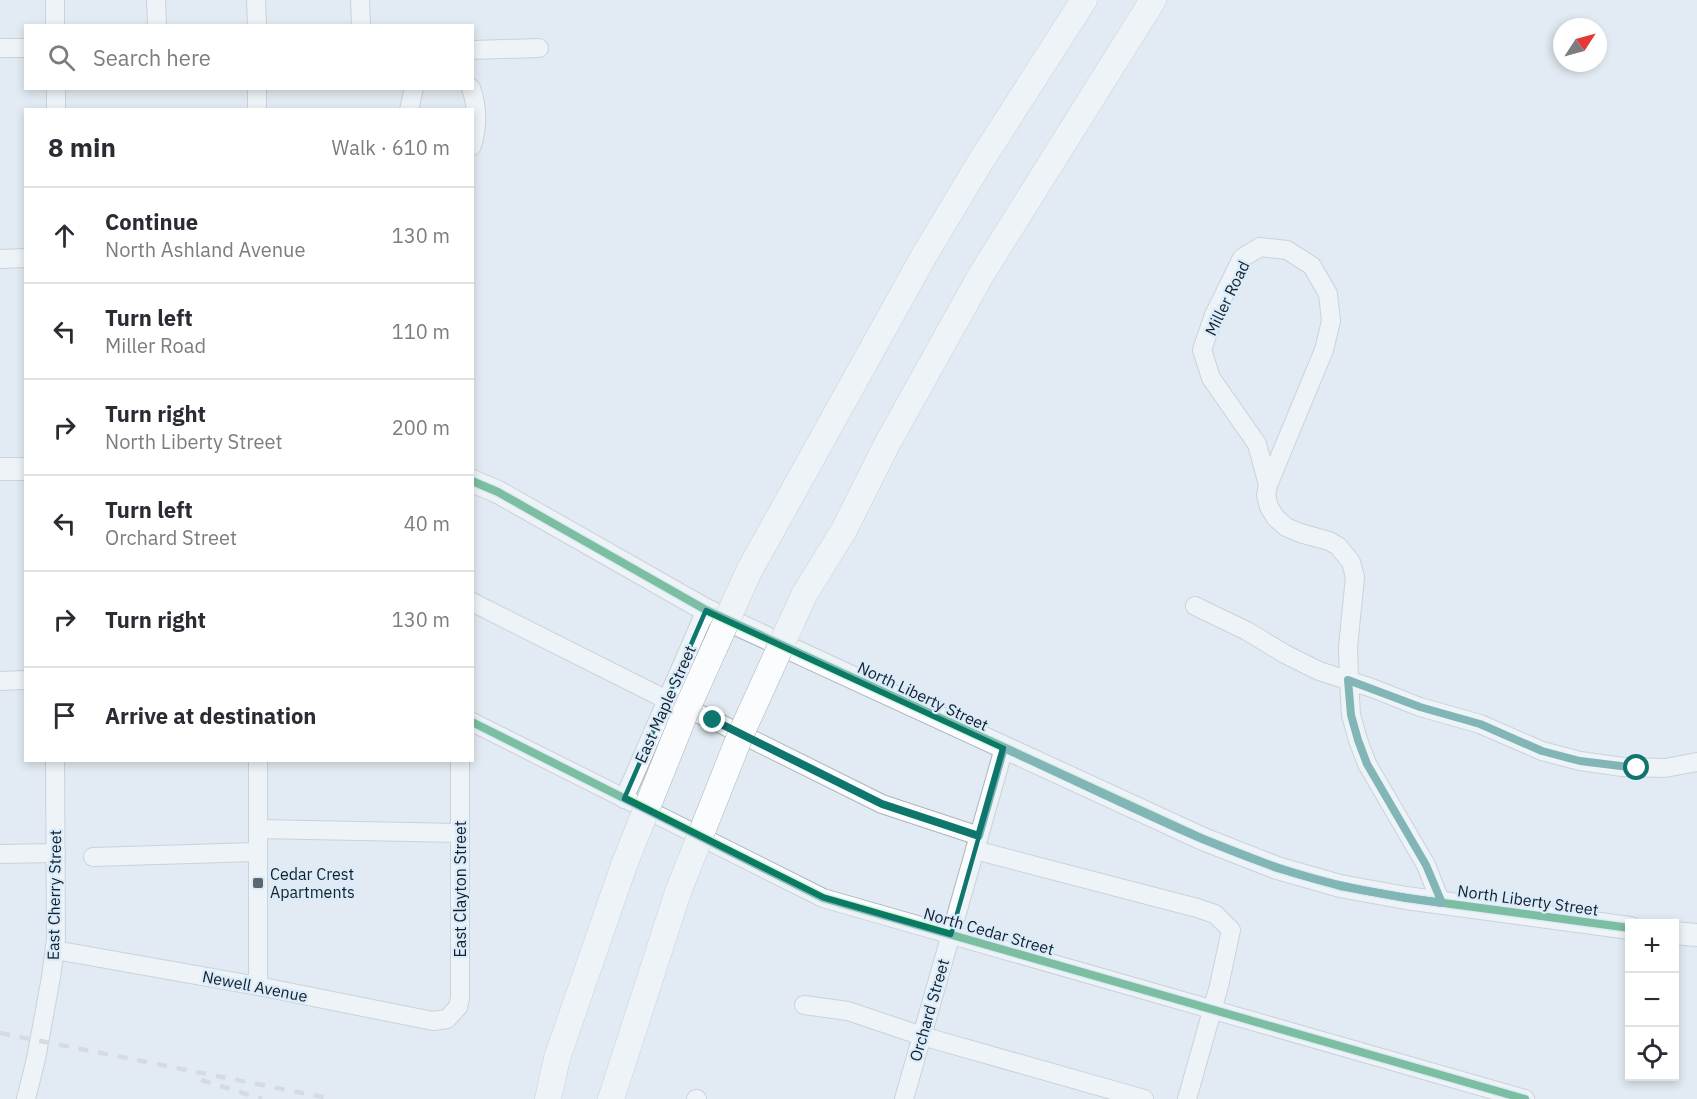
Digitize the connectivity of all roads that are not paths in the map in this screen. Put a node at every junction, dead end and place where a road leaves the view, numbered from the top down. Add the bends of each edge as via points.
1 (55, 0) edge
2 (156, 0) edge
3 (256, 0) edge
4 (360, 0) edge
5 (1084, 0) edge
6 (1153, 0) edge
7 (55, 24) edge
8 (157, 24) edge
9 (256, 24) edge
10 (361, 24) edge
11 (0, 48) edge
12 (24, 48) edge
13 (539, 48) dead end
14 (474, 50) edge
15 (56, 90) edge
16 (257, 90) edge
17 (414, 90) edge
18 (472, 90) edge
19 (56, 108) edge
20 (257, 108) edge
21 (410, 108) edge
22 (474, 134) edge
23 (24, 258) edge
24 (0, 259) edge
25 (0, 470) edge
26 (24, 470) edge
27 (474, 482) edge
28 (1268, 485) junction
29 (474, 603) edge
30 (1195, 606) dead end
31 (706, 610) junction
32 (24, 680) edge
33 (1348, 680) junction
34 (0, 681) edge
35 (667, 700) junction
36 (474, 723) edge
37 (1004, 748) junction
38 (55, 762) edge
39 (258, 762) edge
40 (460, 762) edge
41 (1697, 762) edge
42 (624, 799) junction
43 (258, 829) junction
44 (460, 833) junction
45 (977, 843) junction
46 (258, 852) junction
47 (56, 853) junction
48 (0, 854) edge
49 (93, 857) dead end
50 (1442, 903) junction
51 (1625, 927) edge
52 (1679, 933) edge
53 (951, 935) junction
54 (1697, 935) edge
55 (55, 950) junction
56 (258, 986) junction
57 (804, 1005) dead end
58 (1212, 1010) junction
59 (453, 1015) joint
60 (922, 1036) junction
61 (614, 1087) edge
62 (26, 1099) edge
63 (548, 1099) edge
64 (904, 1099) edge
65 (1144, 1099) edge
66 (1187, 1099) edge
67 (1525, 1099) edge

1 - 7 street
2 - 8 street
3 - 9 street
4 - 10 street
5 - 63 highway, bridge via 924,254 748,571 624,865 557,1058
6 - 61 highway, bridge via 981,274 844,530 804,596 740,736 678,891
11 - 12 street
13 - 14 street
15 - 19 street
16 - 20 street
17 - 21 street
18 - 22 street via 477,115
23 - 24 street
25 - 26 main road
27 - 31 main road, North Liberty Street
28 - 28 street, Miller Road via 1257,444 1211,378 1202,350 1242,258 1260,247 1287,250 1312,266 1328,294 1330,321 1324,350
28 - 33 street, Miller Road via 1266,495 1276,518 1286,527 1338,546 1354,569
29 - 35 street
30 - 33 street via 1319,671
31 - 35 street, East Maple Street
31 - 37 main road, North Liberty Street
32 - 34 street
33 - 41 street via 1480,724 1542,751 1580,761 1651,769
33 - 50 street, Miller Road via 1351,715 1367,764 1426,865
35 - 42 street, East Maple Street
35 - 45 street via 882,804
36 - 42 street, North Cedar Street
37 - 45 street, Orchard Street
37 - 50 main road, North Liberty Street via 1203,839 1278,868 1340,886
38 - 47 street, East Cherry Street
39 - 43 street
40 - 44 street, East Clayton Street
42 - 53 street, North Cedar Street via 823,898
43 - 44 street
43 - 46 street
44 - 59 street, East Clayton Street via 460,998
45 - 53 street, Orchard Street
45 - 58 street via 1215,914 1231,930
46 - 49 street
46 - 56 street
47 - 48 street
47 - 55 street, East Cherry Street
50 - 51 main road, North Liberty Street
52 - 54 main road
53 - 58 street, North Cedar Street
53 - 60 street, Orchard Street
55 - 56 street, Newell Avenue
55 - 62 street, East Cherry Street
56 - 59 street, Newell Avenue via 433,1022
57 - 60 street via 848,1011
58 - 66 street
58 - 67 street, North Cedar Street
60 - 64 street, Orchard Street
60 - 65 street

